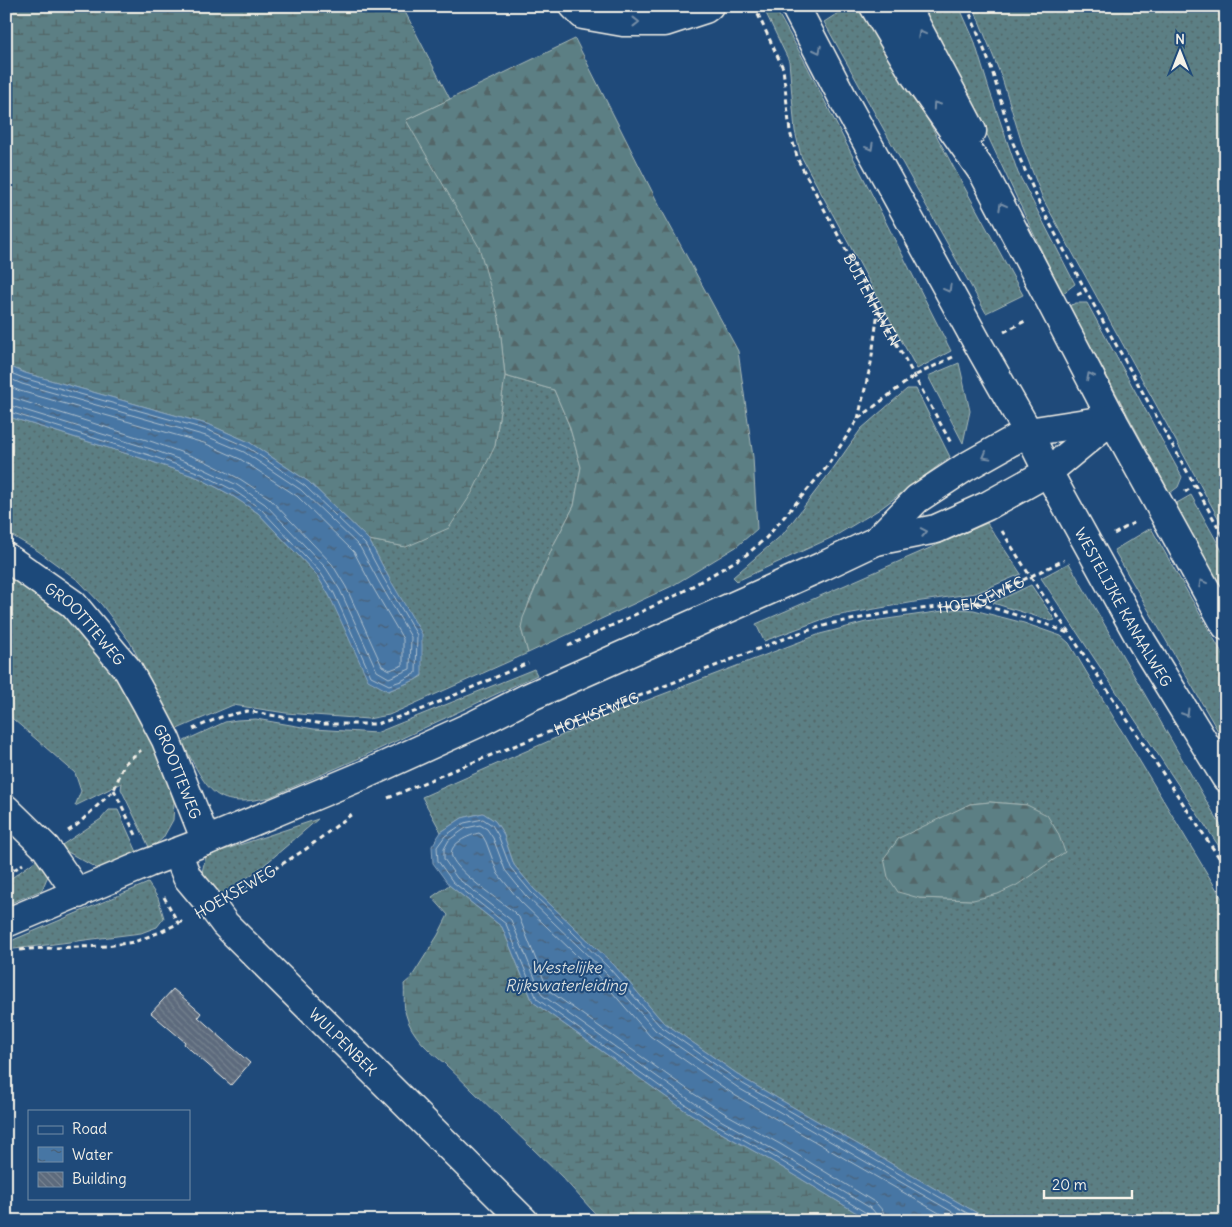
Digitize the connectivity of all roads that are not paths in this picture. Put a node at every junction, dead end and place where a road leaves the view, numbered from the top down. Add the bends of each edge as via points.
1 (574, 6) edge
2 (709, 6) edge
3 (795, 6) edge
4 (874, 6) edge
5 (906, 6) edge
6 (984, 174) junction
7 (1112, 419) junction
8 (1028, 432) junction
9 (1048, 472) junction
10 (876, 541) junction
11 (6, 557) edge
12 (1226, 626) edge
13 (148, 704) joint
14 (1226, 778) edge
15 (6, 809) edge
16 (206, 841) junction
17 (177, 852) junction
18 (78, 894) junction
19 (6, 924) edge
20 (524, 1221) edge

1 -> 2 main road via 583,15 623,22 665,22
3 -> 8 main road
6 -> 4 main road via 916,77
6 -> 5 main road via 972,132
7 -> 6 main road
7 - 8 main road
7 - 9 main road
12 -> 7 main road
8 - 9 main road, WESTELIJKE KANAALWEG
8 -> 10 main road via 917,499
10 -> 9 main road via 936,529 987,506
9 -> 14 main road, WESTELIJKE KANAALWEG via 1142,642
10 - 16 main road via 526,698 364,775
11 - 13 main road, GROOTTTEWEG via 74,604 128,670
13 - 16 main road, GROOTTEWEG via 166,740
15 - 18 main road via 46,848
16 - 17 main road
17 - 18 main road
17 - 20 main road, WULPENBEK via 187,877 224,924
18 - 19 main road

